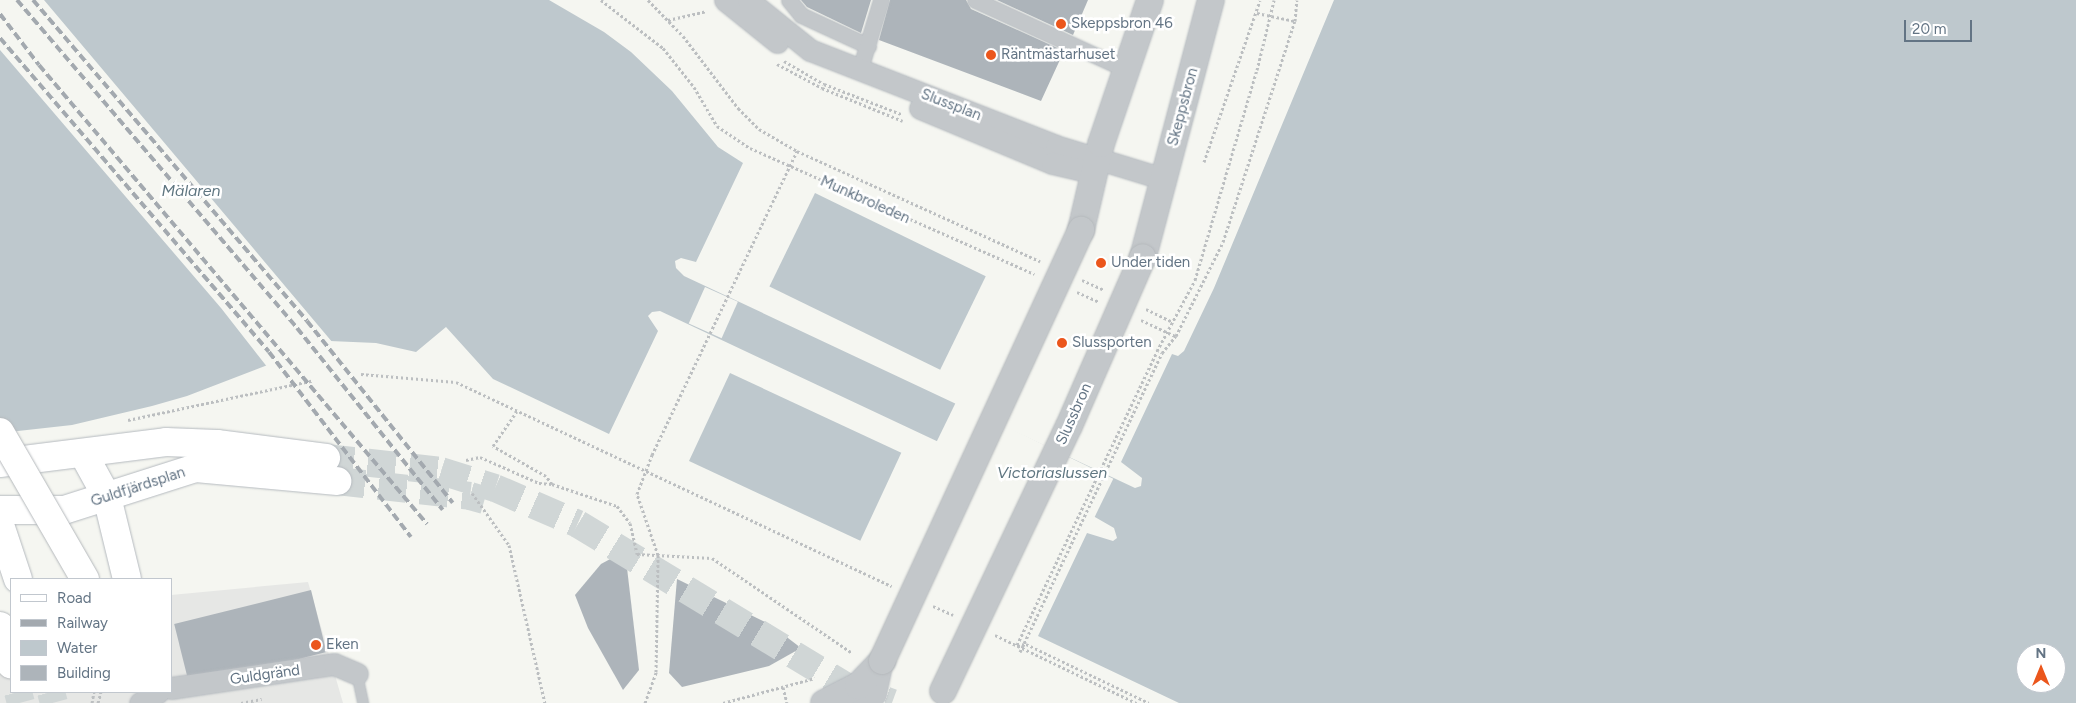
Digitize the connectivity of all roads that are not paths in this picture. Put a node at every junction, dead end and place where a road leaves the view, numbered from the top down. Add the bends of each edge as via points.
1 (789, 0) edge
2 (881, 0) edge
3 (975, 0) edge
4 (1150, 0) edge
5 (1210, 0) edge
6 (751, 1) edge
7 (718, 6) edge
8 (868, 46) junction
9 (860, 69) junction
10 (1125, 69) junction
11 (1096, 172) junction
12 (1164, 179) junction
13 (1156, 214) joint
14 (0, 432) edge
15 (84, 455) junction
16 (0, 463) edge
17 (107, 497) junction
18 (0, 510) edge
19 (0, 525) edge
20 (18, 578) edge
21 (84, 578) edge
22 (127, 578) edge
23 (0, 626) edge
24 (10, 661) edge
25 (882, 661) junction
26 (356, 674) joint
27 (172, 688) edge
28 (156, 693) edge
29 (937, 697) edge
30 (140, 703) edge
31 (363, 703) edge
32 (824, 703) edge
33 (862, 703) edge

1 - 8 street via 802,15
2 - 8 street
3 - 10 street
4 - 10 street
5 - 12 street, Skeppsbron
6 - 9 street, Slussplan via 810,50
7 - 11 street, Slussplan via 804,61 1052,163
8 - 9 street
9 - 11 street, Slussplan via 1056,146
10 - 11 street
11 - 12 street, Slussplan
11 - 25 street, bridge via 1081,230
12 - 13 street, Skeppsbron
13 - 29 street, Slussbron, bridge via 1143,257 1070,426
14 - 21 main road, bridge
15 - 16 main road, Guldfjärdsplan
15 - 17 main road
15 - 17 main road, Guldfjärdsplan via 120,446 166,442 218,444 331,470 196,468
17 - 18 main road, Guldfjärdsplan via 64,510
17 - 22 main road
19 - 20 main road
23 - 24 main road, bridge
25 - 32 street via 858,686
25 - 33 street via 875,694
26 - 27 street, Guldgränd via 334,664
26 - 31 lane
28 - 30 street

